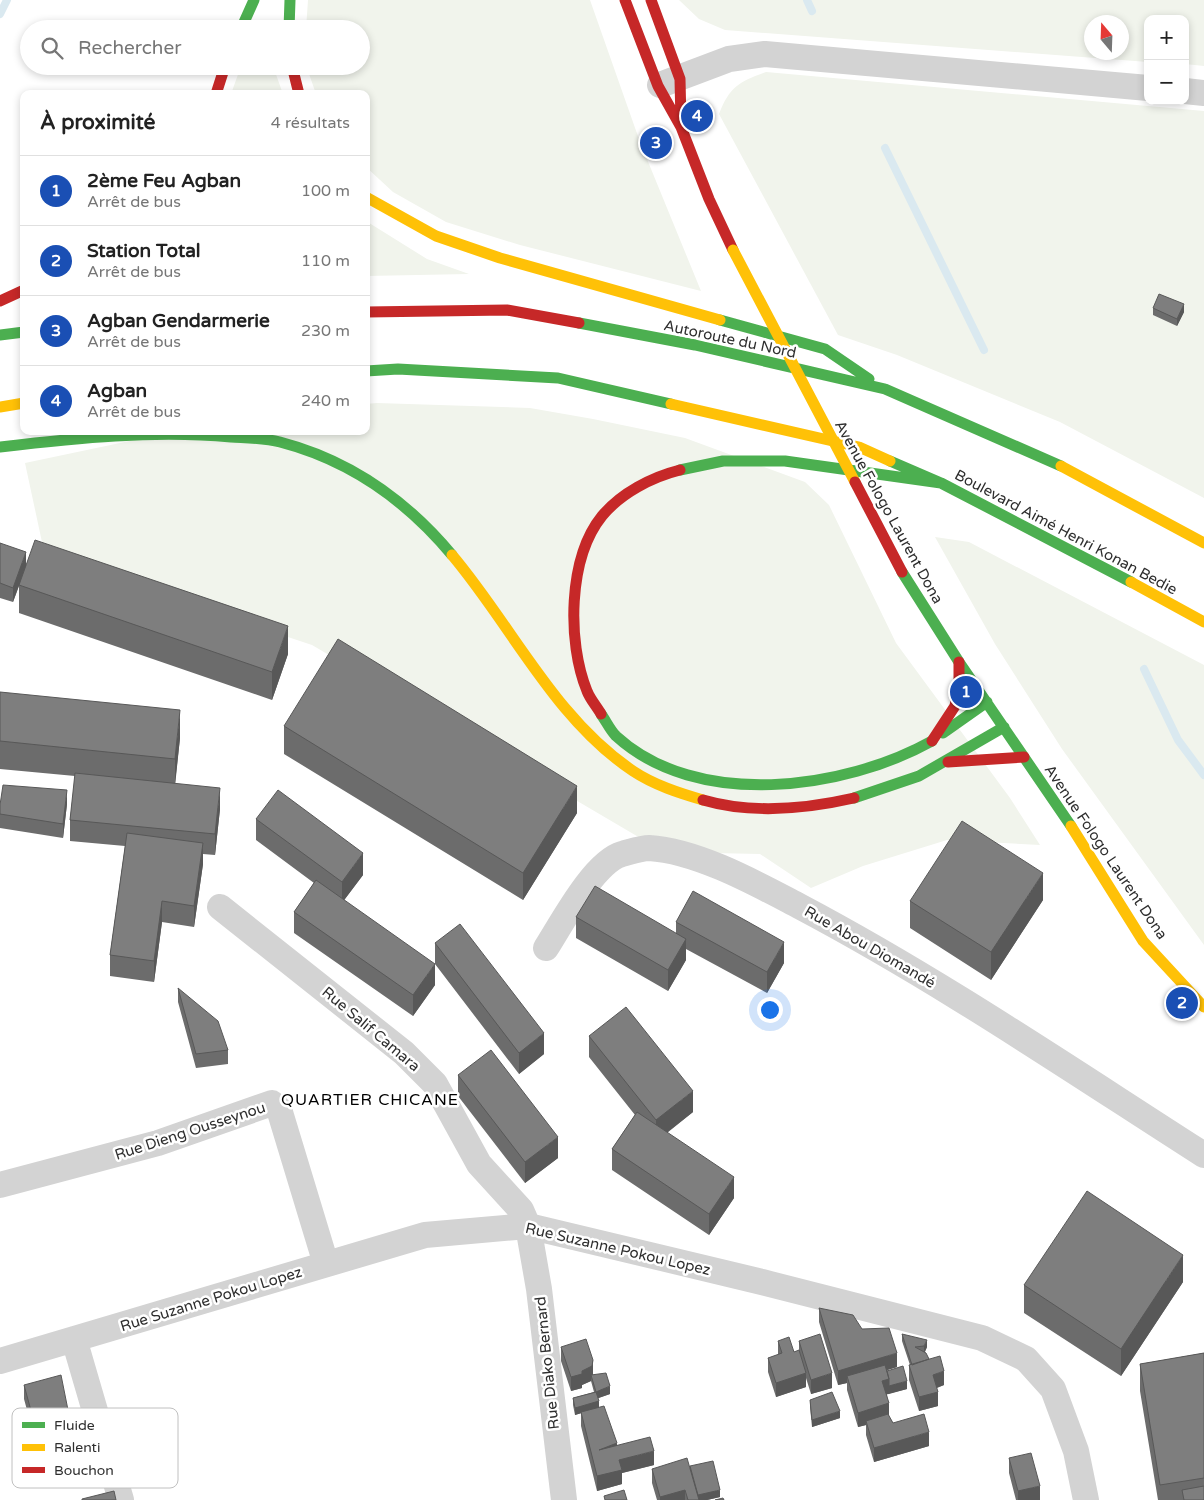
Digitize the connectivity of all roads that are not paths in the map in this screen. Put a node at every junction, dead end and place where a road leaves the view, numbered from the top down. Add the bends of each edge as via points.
1 (254, 0) edge
2 (290, 0) edge
3 (625, 0) edge
4 (651, 0) edge
5 (245, 20) edge
6 (289, 20) edge
7 (222, 75) edge
8 (294, 75) edge
9 (669, 82) junction
10 (1144, 88) edge
11 (217, 90) edge
12 (298, 90) edge
13 (1189, 91) edge
14 (1204, 93) edge
15 (681, 127) junction
16 (370, 199) edge
17 (20, 292) edge
18 (0, 301) edge
19 (370, 312) edge
20 (20, 332) edge
21 (0, 335) edge
22 (370, 371) edge
23 (885, 389) junction
24 (20, 404) edge
25 (0, 407) edge
26 (112, 435) edge
27 (214, 435) edge
28 (0, 447) edge
29 (941, 483) junction
30 (1204, 543) edge
31 (1204, 622) edge
32 (958, 662) junction
33 (987, 702) junction
34 (1004, 727) junction
35 (932, 741) junction
36 (1024, 757) junction
37 (944, 762) junction
38 (220, 907) dead end
39 (546, 948) dead end
40 (1204, 1007) edge
41 (1204, 1155) edge
42 (0, 1185) edge
43 (528, 1226) junction
44 (326, 1264) junction
45 (74, 1339) junction
46 (0, 1361) edge
47 (94, 1408) edge
48 (117, 1488) edge
49 (121, 1500) edge
50 (564, 1500) edge
51 (1086, 1500) edge

1 - 5 main road
2 - 6 main road
3 - 9 main road, Avenue Fologo Laurent Dona
4 - 9 main road, Avenue Fologo Laurent Dona
7 - 11 main road
8 - 12 main road
9 - 10 street via 729,59 765,54
9 - 15 main road, Avenue Fologo Laurent Dona
9 - 15 main road, Avenue Fologo Laurent Dona
13 - 14 street
15 - 32 main road, Avenue Fologo Laurent Dona, bridge via 733,250 902,572
16 - 23 main road via 436,236 500,258 824,349
17 - 18 main road
19 - 23 main road, Autoroute du Nord via 507,310 695,345
20 - 21 main road
22 - 29 main road via 398,369 558,378 860,447
23 - 30 main road, Autoroute du Nord via 1071,470
24 - 25 main road
26 - 28 main road
27 - 37 main road via 280,442 354,472 423,521 481,590 558,698 601,747 643,779 684,796 726,805 776,808 868,796 908,781
29 - 31 main road, Boulevard Aimé Henri Konan Bedie
29 - 35 main road via 785,461 723,461 673,472 628,492 602,516 587,544 576,576 574,607 577,652 587,692 615,735 654,763 693,776 743,784 802,783 853,773 901,757
32 - 33 main road, Avenue Fologo Laurent Dona
32 - 35 main road via 955,706
33 - 34 main road, Avenue Fologo Laurent Dona
33 - 35 main road
34 - 36 main road, Avenue Fologo Laurent Dona
34 - 37 main road
36 - 37 main road
36 - 40 main road, Avenue Fologo Laurent Dona via 1095,861 1143,941
38 - 43 street, Rue Salif Camara via 404,1053 435,1084 479,1164 521,1210
39 - 41 street, Rue Abou Diomandé via 595,873 619,855 648,848 689,856 744,877 868,944
42 - 44 street, Rue Dieng Ousseynou via 158,1143 272,1104 279,1109
43 - 44 street, Rue Suzanne Pokou Lopez via 425,1235
43 - 50 street, Rue Diako Bernard via 539,1289
43 - 51 street, Rue Suzanne Pokou Lopez via 982,1338 1026,1359 1053,1389 1076,1451
44 - 45 street, Rue Suzanne Pokou Lopez
45 - 46 street, Rue Suzanne Pokou Lopez
45 - 47 street
48 - 49 street

